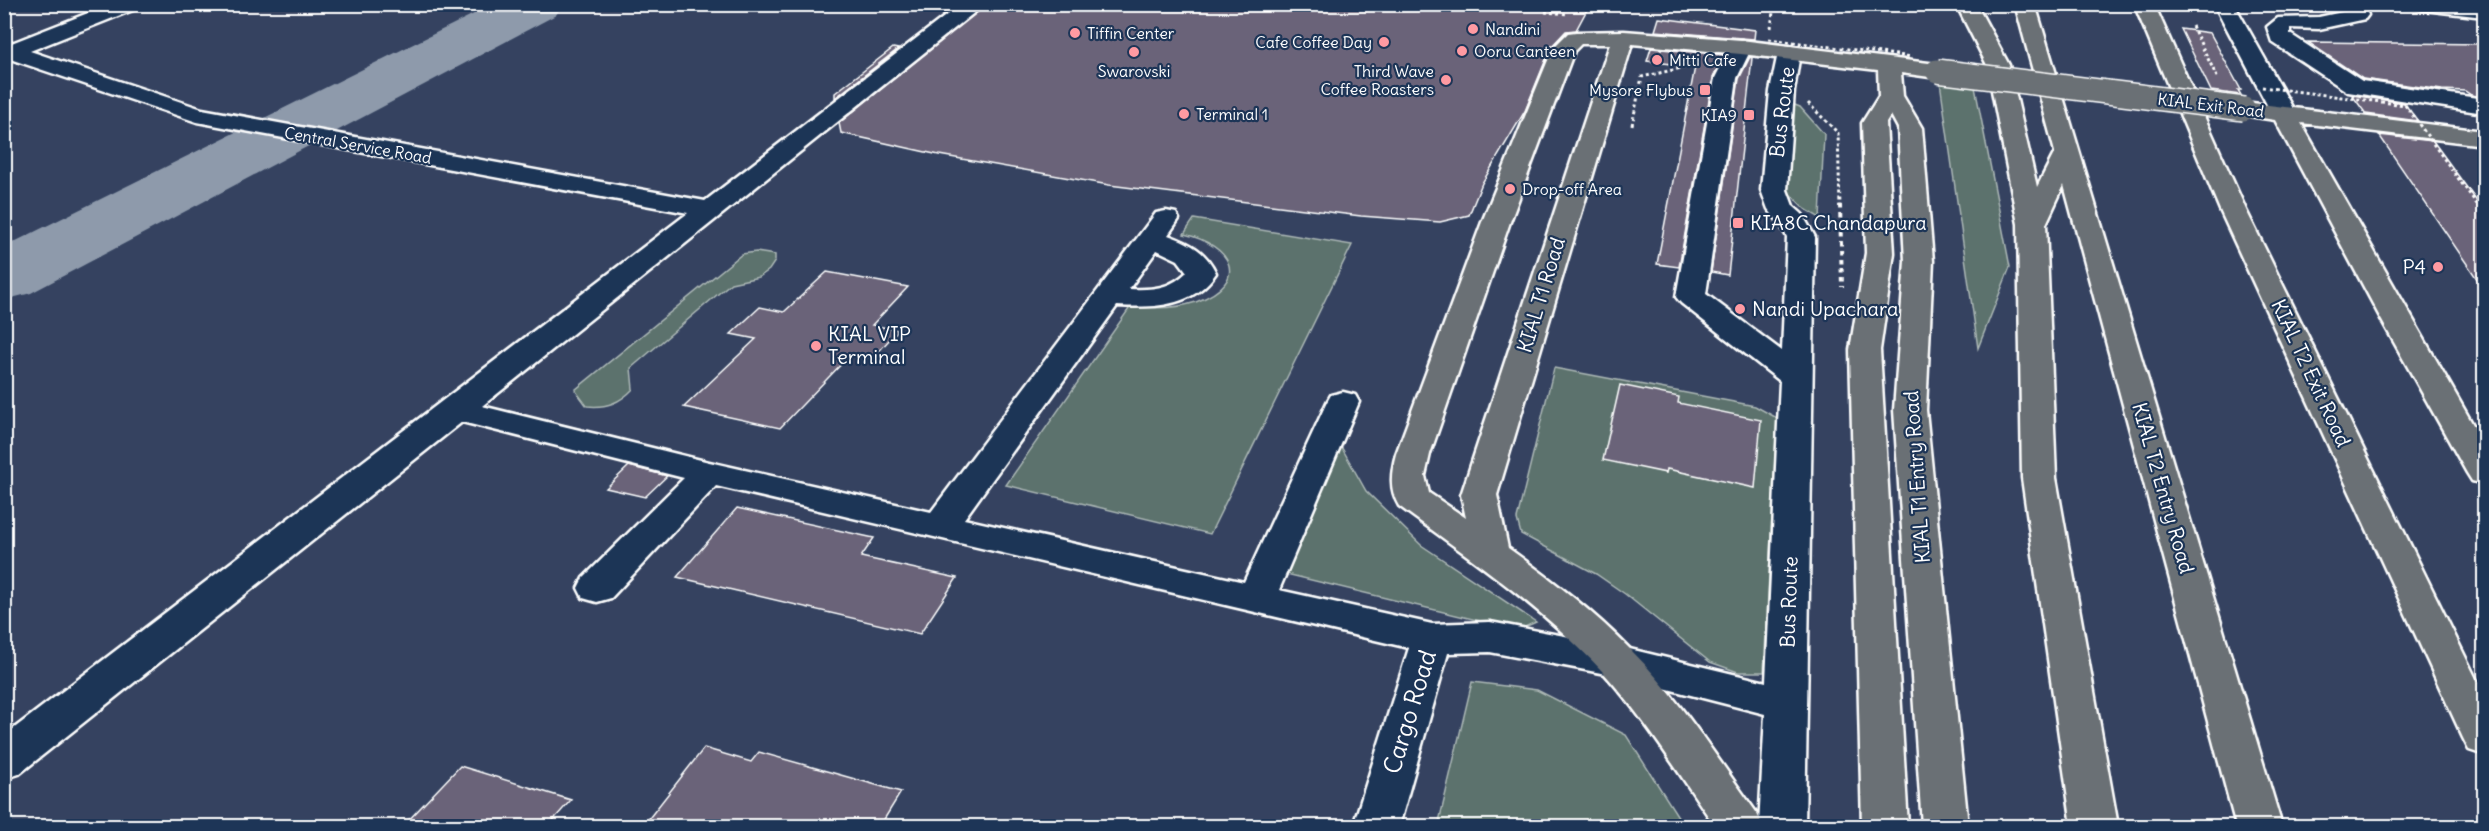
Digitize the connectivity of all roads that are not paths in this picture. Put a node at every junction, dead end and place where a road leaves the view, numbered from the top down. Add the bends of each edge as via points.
1 (131, 4) edge
2 (975, 4) edge
3 (1966, 4) edge
4 (2025, 4) edge
5 (2144, 4) edge
6 (2224, 4) edge
7 (2352, 4) edge
8 (2424, 4) edge
9 (2484, 11) edge
10 (1624, 37) junction
11 (1741, 47) junction
12 (7, 53) edge
13 (1789, 53) junction
14 (1998, 65) junction
15 (1890, 81) junction
16 (2484, 105) edge
17 (2284, 114) junction
18 (2484, 138) edge
19 (2068, 150) junction
20 (713, 210) junction
21 (2032, 224) junction
22 (1109, 297) junction
23 (1797, 378) junction
24 (1343, 402) dead end
25 (456, 410) junction
26 (2484, 472) edge
27 (709, 473) junction
28 (940, 526) junction
29 (1491, 556) junction
30 (597, 588) dead end
31 (1256, 598) junction
32 (1432, 639) junction
33 (1617, 662) junction
34 (1786, 703) junction
35 (2484, 738) edge
36 (4, 761) edge
37 (1376, 826) edge
38 (1740, 826) edge
39 (1782, 826) edge
40 (1885, 826) edge
41 (1945, 826) edge
42 (2095, 826) edge
43 (2259, 826) edge

1 - 12 lane
2 - 20 lane
3 - 14 main road
4 - 19 main road, KIAL T2 Entry Road
5 - 35 main road, KIAL T2 Exit Road via 2233,210
6 - 17 lane
7 - 16 lane via 2358,15 2319,23 2285,22 2278,27 2280,37 2356,87
8 - 9 lane
10 - 11 main road
10 - 29 main road, KIAL T1 Road via 1479,495
10 - 29 main road via 1576,38 1564,48 1496,222 1413,454 1408,476 1412,498
11 - 13 main road
11 - 23 lane via 1726,78 1691,297
12 - 20 lane, Central Service Road via 197,115
13 - 15 main road
13 - 23 lane, Bus Route via 1774,190 1780,209 1801,237
14 - 19 main road, KIAL T2 Entry Road
14 - 21 main road
15 - 17 main road, KIAL Exit Road, bridge via 1937,71
15 - 40 main road via 1874,123 1880,253 1865,350
15 - 41 main road, KIAL T1 Entry Road via 1910,128 1919,261 1910,410
17 - 18 main road, KIAL Exit Road
17 - 26 main road
19 - 21 main road
19 - 43 main road, KIAL T2 Entry Road
20 - 25 lane
21 - 42 main road via 2039,478
22 - 22 lane via 1159,229 1187,252 1202,273 1193,284 1164,298
22 - 28 lane
23 - 34 lane, Bus Route
24 - 31 lane
25 - 27 lane
25 - 36 lane
27 - 28 lane
27 - 30 lane
28 - 31 lane
29 - 33 main road via 1556,604
31 - 32 lane
32 - 33 lane, Cargo Road via 1490,637
32 - 37 lane, Cargo Road
33 - 34 lane, Cargo Road
33 - 38 main road via 1672,729
34 - 39 lane, Bus Route

